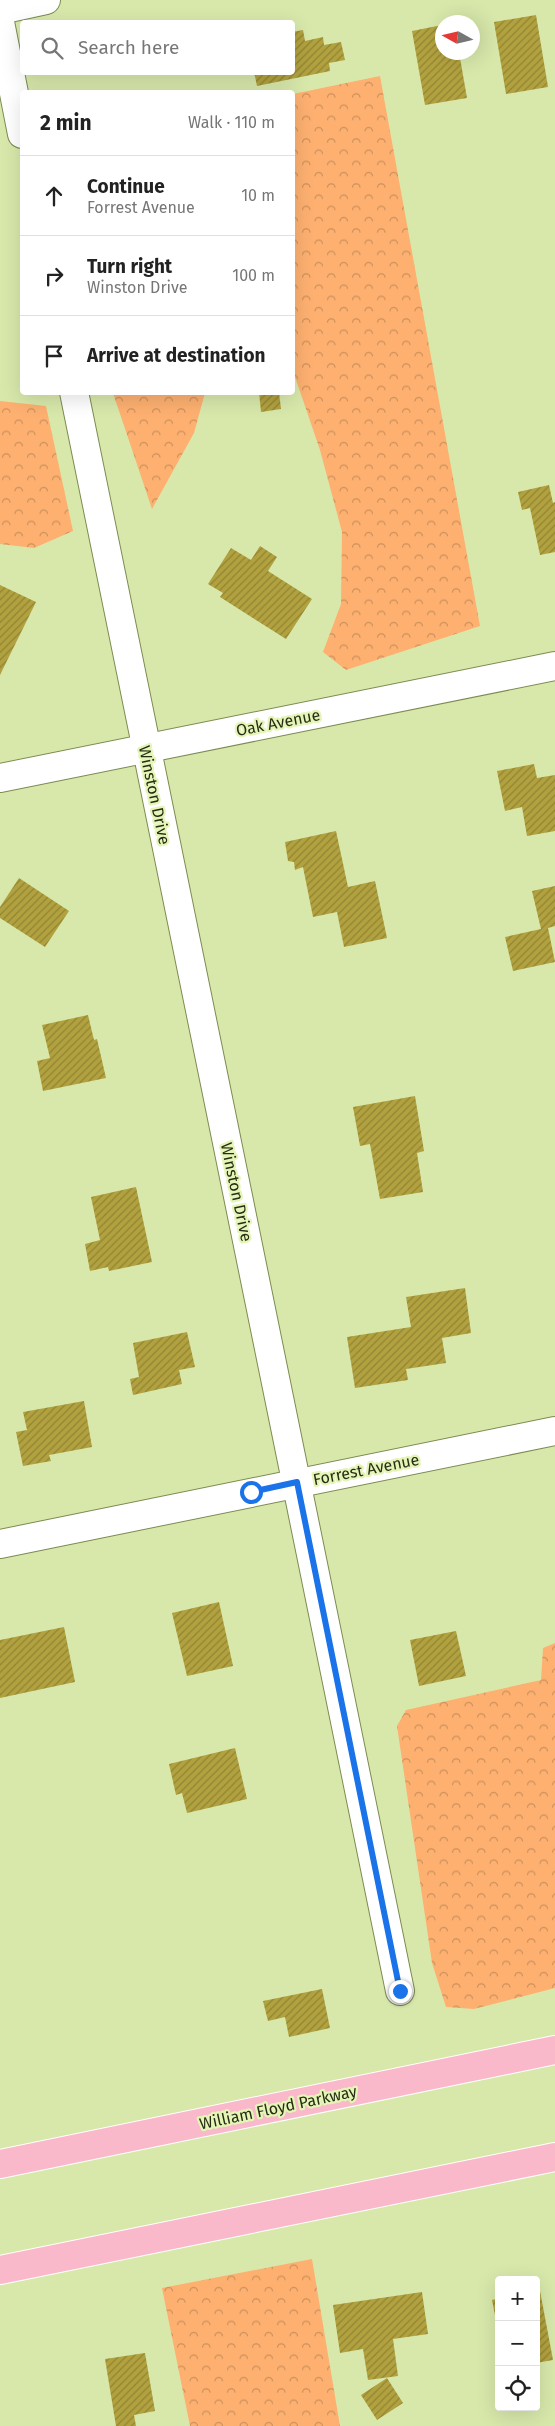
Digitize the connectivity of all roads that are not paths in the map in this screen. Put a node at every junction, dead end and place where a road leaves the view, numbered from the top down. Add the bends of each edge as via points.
1 (46, 0) edge
2 (0, 10) edge
3 (0, 22) edge
4 (20, 124) edge
5 (75, 395) edge
6 (555, 666) edge
7 (146, 749) junction
8 (0, 778) edge
9 (555, 1431) edge
10 (297, 1482) junction
11 (0, 1544) edge
12 (400, 1991) dead end
13 (555, 2050) edge
14 (555, 2157) edge
15 (0, 2164) edge
16 (0, 2270) edge

1 - 2 street
3 - 4 street
5 - 7 street, Winston Drive
6 - 7 street, Oak Avenue
7 - 8 street, Oak Avenue
7 - 10 street, Winston Drive
9 - 10 street, Forrest Avenue
10 - 11 street, Forrest Avenue
10 - 12 street, Winston Drive
13 - 15 highway, William Floyd Parkway
14 - 16 highway

